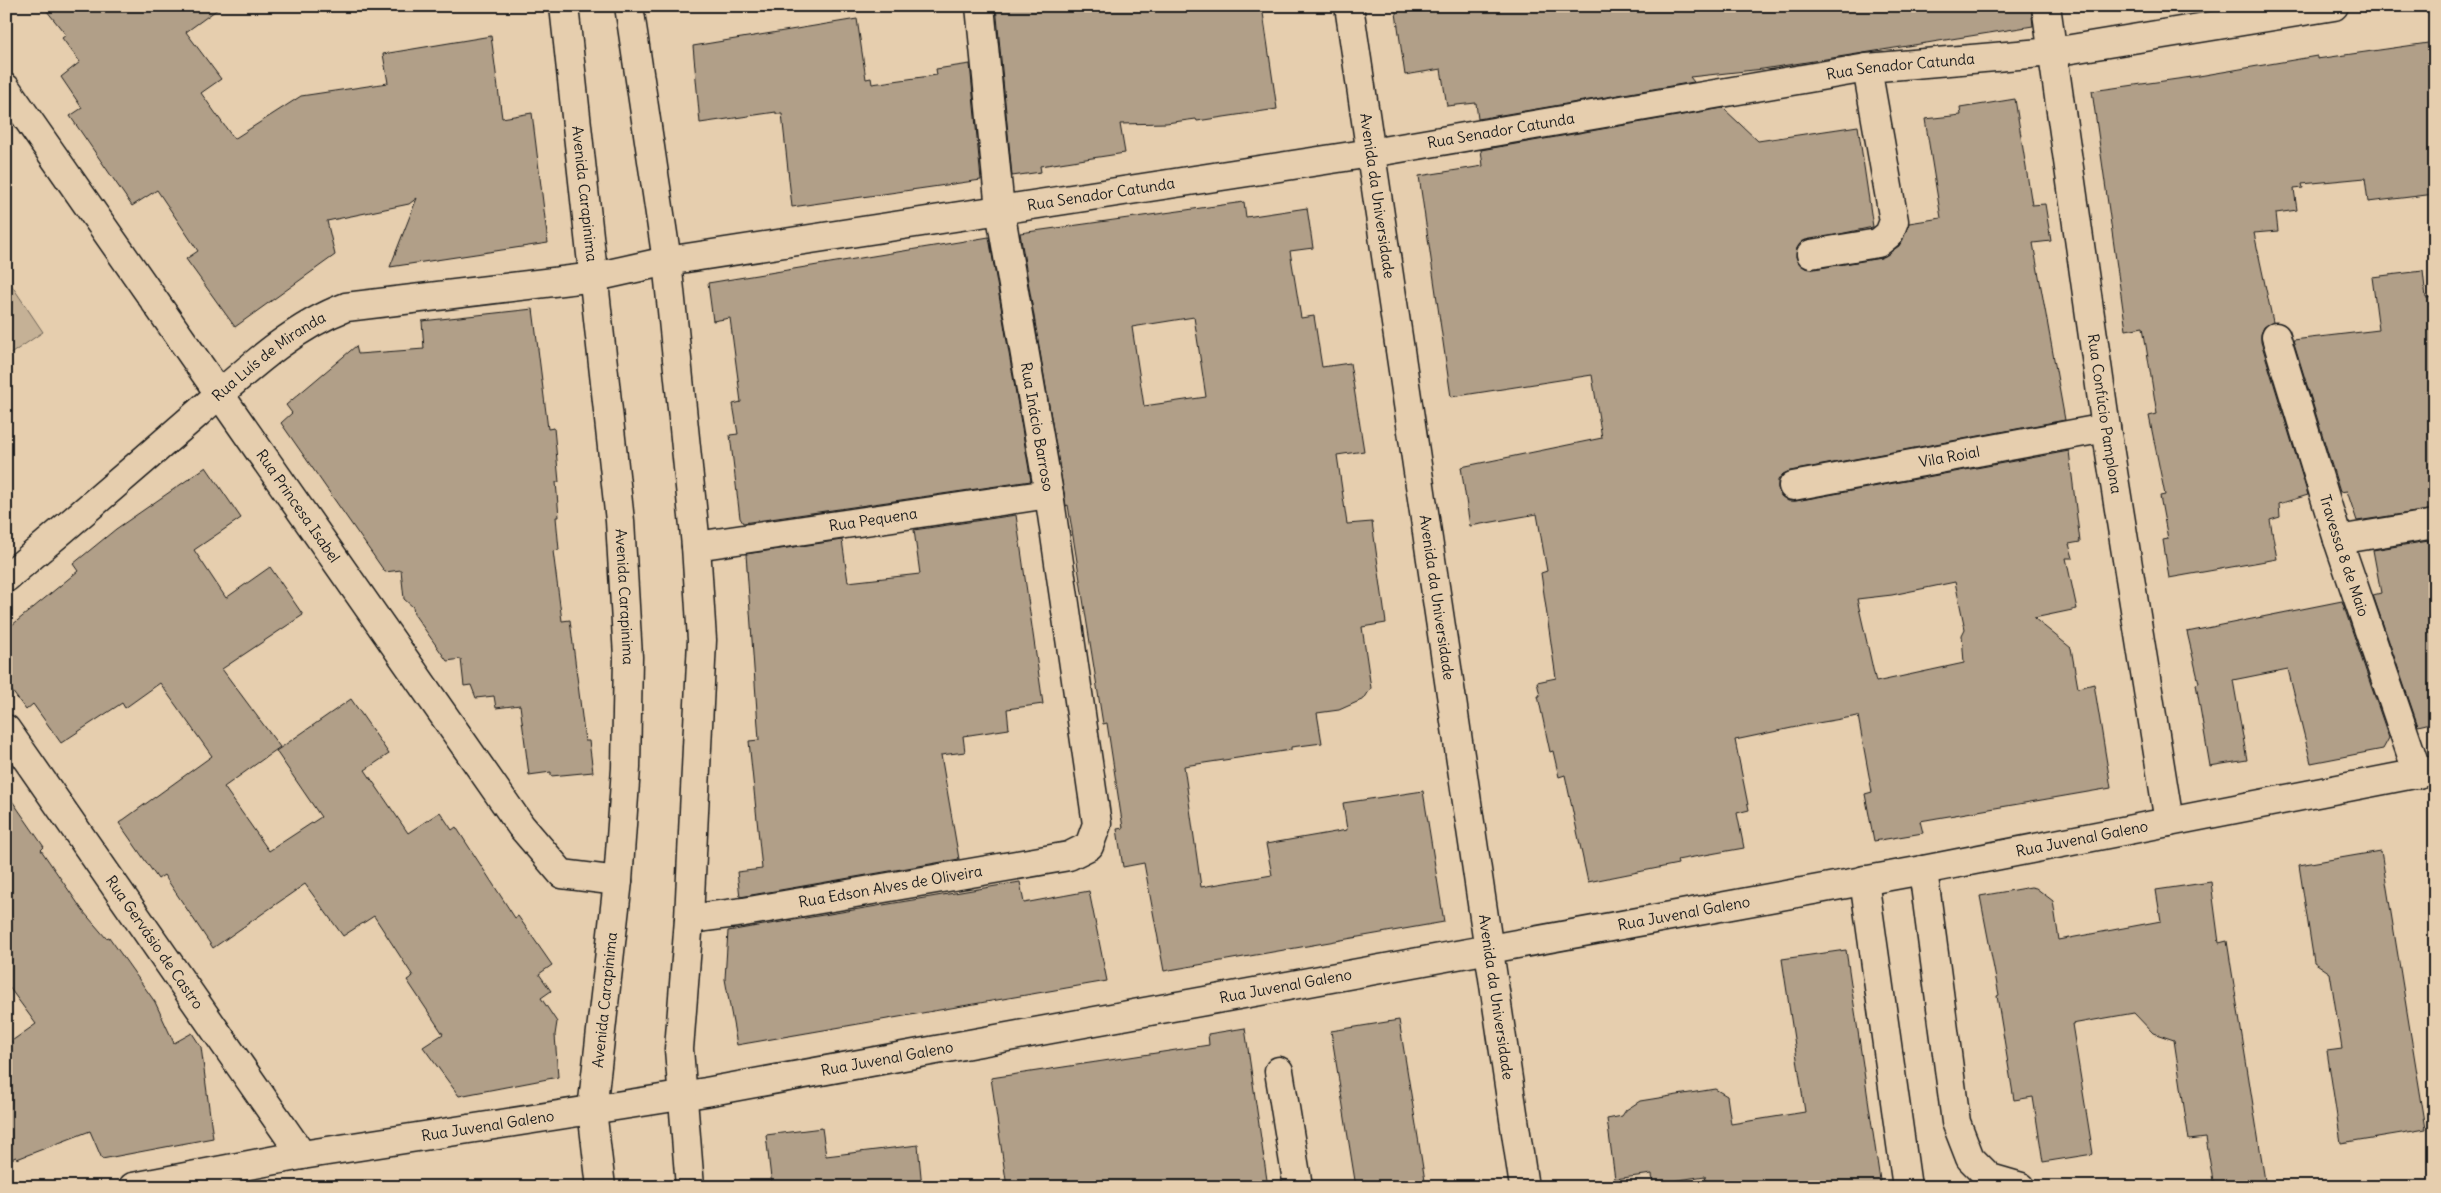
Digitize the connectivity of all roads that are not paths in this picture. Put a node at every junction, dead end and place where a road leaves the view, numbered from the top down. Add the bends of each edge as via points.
1 (564, 6) edge
2 (629, 6) edge
3 (980, 6) edge
4 (1349, 6) edge
5 (2046, 6) edge
6 (2334, 6) edge
7 (2253, 12) edge
8 (2053, 52) junction
9 (1867, 68) junction
10 (6, 88) edge
11 (1371, 154) junction
12 (1000, 210) junction
13 (1811, 254) dead end
14 (667, 261) junction
15 (595, 277) junction
16 (2276, 337) dead end
17 (220, 394) junction
18 (2106, 428) junction
19 (1792, 486) dead end
20 (1049, 494) junction
21 (2435, 524) edge
22 (2338, 540) junction
23 (696, 546) junction
24 (6, 578) edge
25 (6, 729) edge
26 (2426, 772) edge
27 (2169, 822) junction
28 (1089, 846) joint
29 (1923, 870) junction
30 (1864, 880) junction
31 (618, 881) junction
32 (689, 919) junction
33 (1488, 949) junction
34 (1279, 1070) dead end
35 (683, 1095) junction
36 (592, 1110) junction
37 (302, 1155) junction
38 (134, 1187) edge
39 (601, 1187) edge
40 (690, 1187) edge
41 (1298, 1187) edge
42 (1524, 1187) edge
43 (1907, 1187) edge
44 (2022, 1187) edge

1 - 15 street, Avenida Carapinima
2 - 14 street
3 - 12 street, Rua Inácio Barroso
4 - 11 street, Avenida da Universidade
5 - 8 street, Rua Confúcio Pamplona
6 - 7 street, Rua Senador Catunda
7 - 8 street, Rua Senador Catunda
8 - 9 street, Rua Senador Catunda
8 - 18 street, Rua Confúcio Pamplona
9 - 11 street, Rua Senador Catunda
9 - 13 street via 1894,221 1890,234 1878,243
10 - 17 street, Rua Princesa Isabel
11 - 12 street, Rua Senador Catunda
11 - 33 street, Avenida da Universidade
12 - 14 street, Rua Senador Catunda
12 - 20 street, Rua Inácio Barroso
14 - 15 street, Rua Luís de Miranda
14 - 23 street
15 - 17 street, Rua Luís de Miranda via 346,307 300,330
15 - 31 street, Avenida Carapinima via 620,521 628,657 626,768
16 - 22 street, Travessa 8 de Maio
17 - 24 street, Rua Luís de Miranda
17 - 31 street, Rua Princesa Isabel via 521,826 562,874
18 - 19 street, Vila Roial
18 - 27 street, Rua Confúcio Pamplona
20 - 23 street, Rua Pequena
20 - 28 street, Rua Inácio Barroso via 1097,824
21 - 22 street
22 - 26 street, Travessa 8 de Maio
23 - 32 street via 702,640
25 - 37 street, Rua Gervásio de Castro
26 - 27 street, Rua Juvenal Galeno
27 - 29 street, Rua Juvenal Galeno
28 - 32 street, Rua Edson Alves de Oliveira via 1069,856
29 - 30 street, Rua Juvenal Galeno
29 - 44 street via 1956,1122 1970,1158 1990,1178
30 - 33 street, Rua Juvenal Galeno
30 - 43 street
31 - 36 street, Avenida Carapinima
32 - 35 street via 679,1049
33 - 35 street, Rua Juvenal Galeno
33 - 42 street, Avenida da Universidade
34 - 41 street
35 - 36 street, Rua Juvenal Galeno
35 - 40 street
36 - 37 street, Rua Juvenal Galeno
36 - 39 street, Avenida Carapinima
37 - 38 street, Rua Juvenal Galeno

